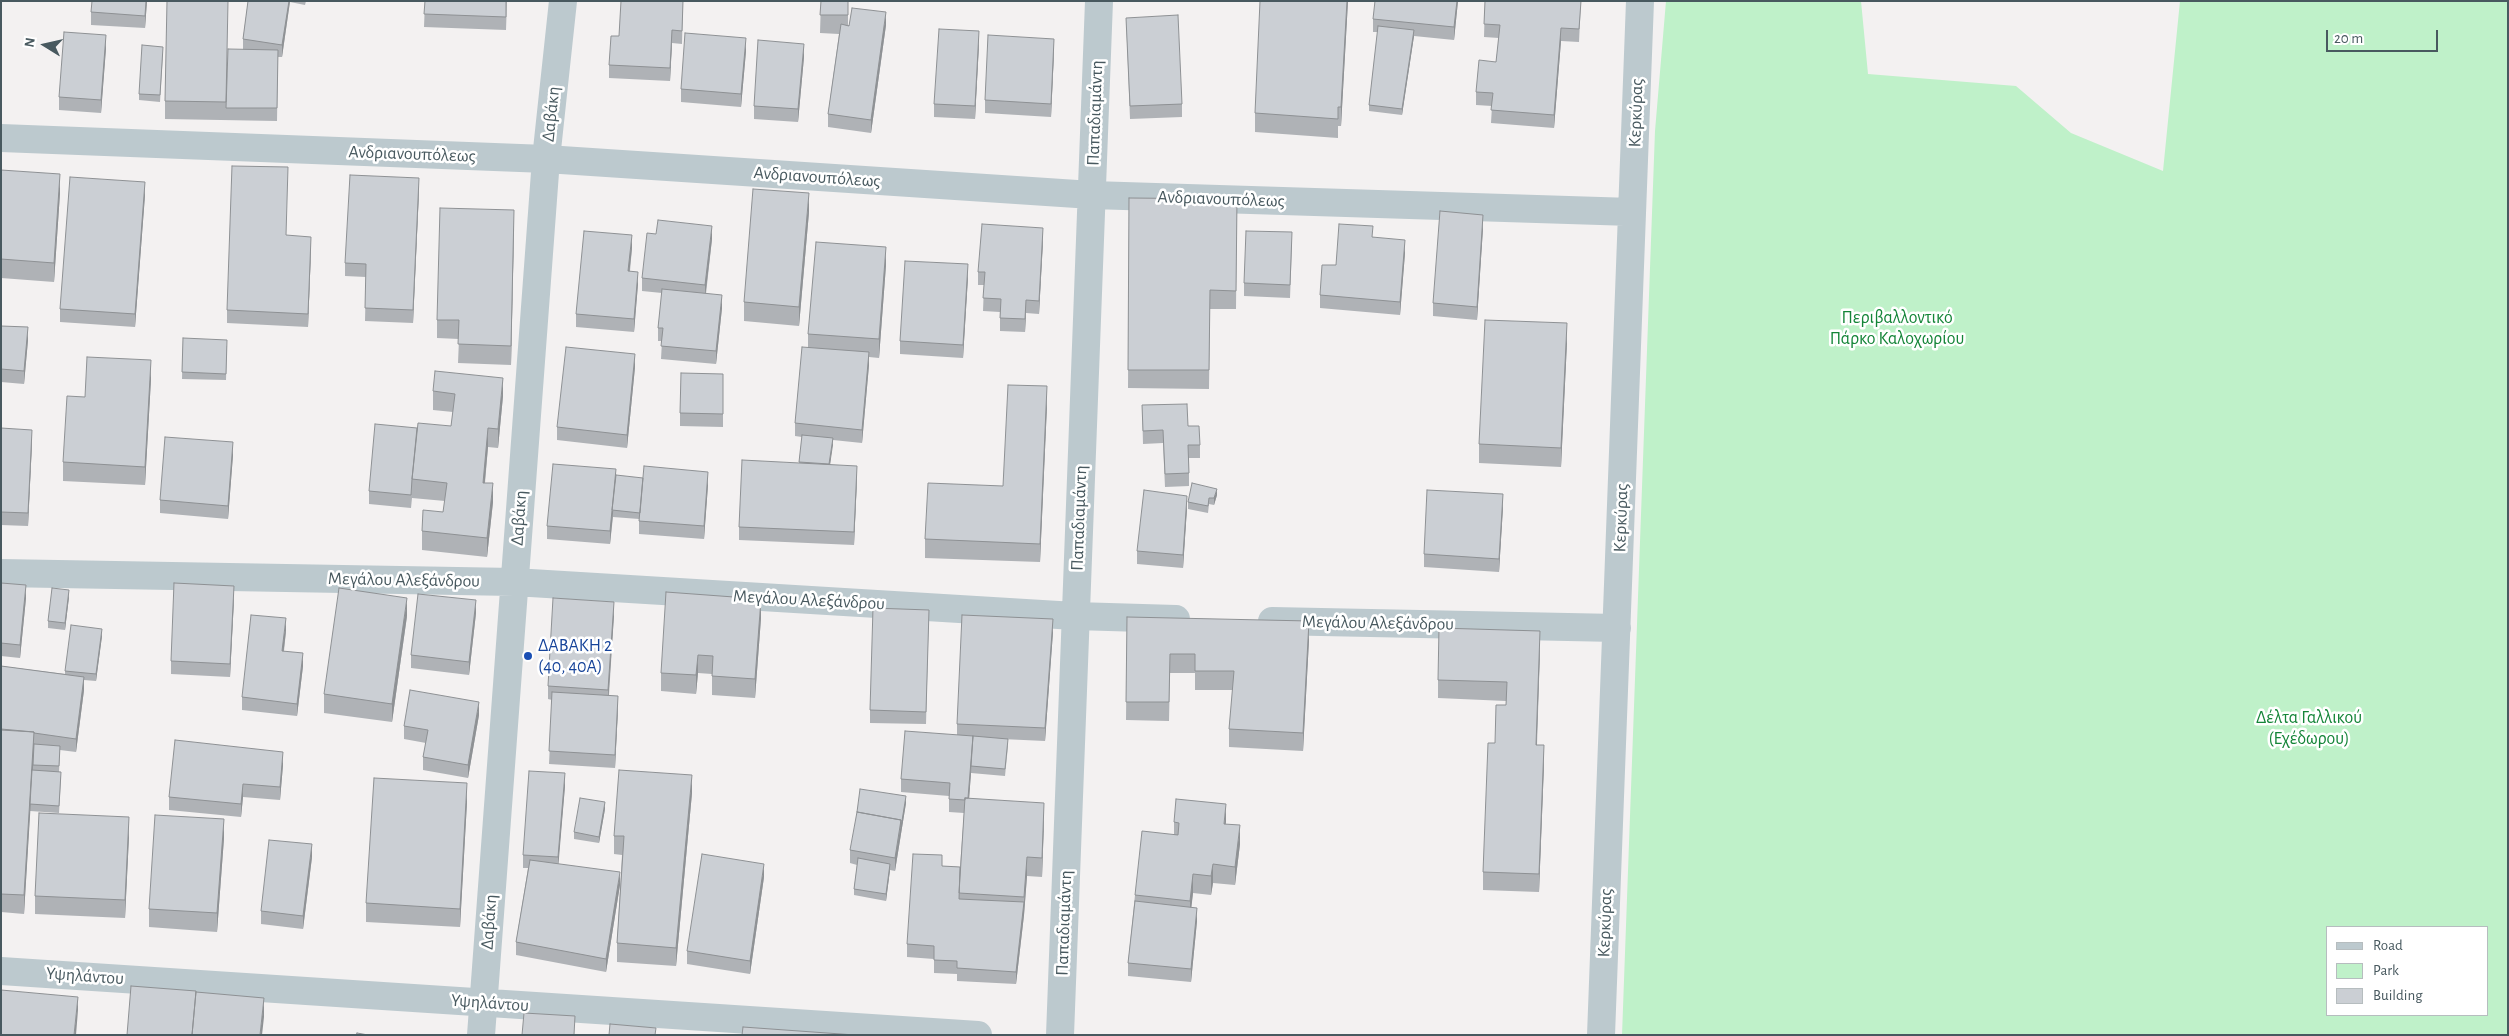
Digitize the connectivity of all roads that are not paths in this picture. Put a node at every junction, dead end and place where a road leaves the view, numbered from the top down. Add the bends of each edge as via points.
1 (563, 1) edge
2 (1099, 1) edge
3 (1640, 1) edge
4 (1, 138) edge
5 (546, 158) junction
6 (1092, 195) junction
7 (1632, 212) junction
8 (1, 573) edge
9 (514, 582) junction
10 (1075, 616) junction
11 (1203, 619) edge
12 (1242, 620) edge
13 (1617, 628) junction
14 (1, 971) edge
15 (483, 1003) junction
16 (922, 1033) edge
17 (481, 1035) edge
18 (978, 1035) edge
19 (1060, 1035) edge
20 (1601, 1035) edge

1 - 5 street, Δαβάκη
2 - 6 street, Παπαδιαμάντη
3 - 7 street, Κερκύρας
4 - 5 street, Ανδριανουπόλεως
5 - 6 street, Ανδριανουπόλεως
5 - 9 street, Δαβάκη
6 - 7 street, Ανδριανουπόλεως
6 - 10 street, Παπαδιαμάντη
7 - 13 street, Κερκύρας
8 - 9 street, Μεγάλου Αλεξάνδρου
9 - 10 street, Μεγάλου Αλεξάνδρου
9 - 15 street, Δαβάκη
10 - 11 street, Μεγάλου Αλεξάνδρου
10 - 19 street, Παπαδιαμάντη
12 - 13 street, Μεγάλου Αλεξάνδρου
13 - 20 street, Κερκύρας
14 - 15 street, Υψηλάντου
15 - 16 street, Υψηλάντου
15 - 17 street, Δαβάκη
16 - 18 street, Υψηλάντου

